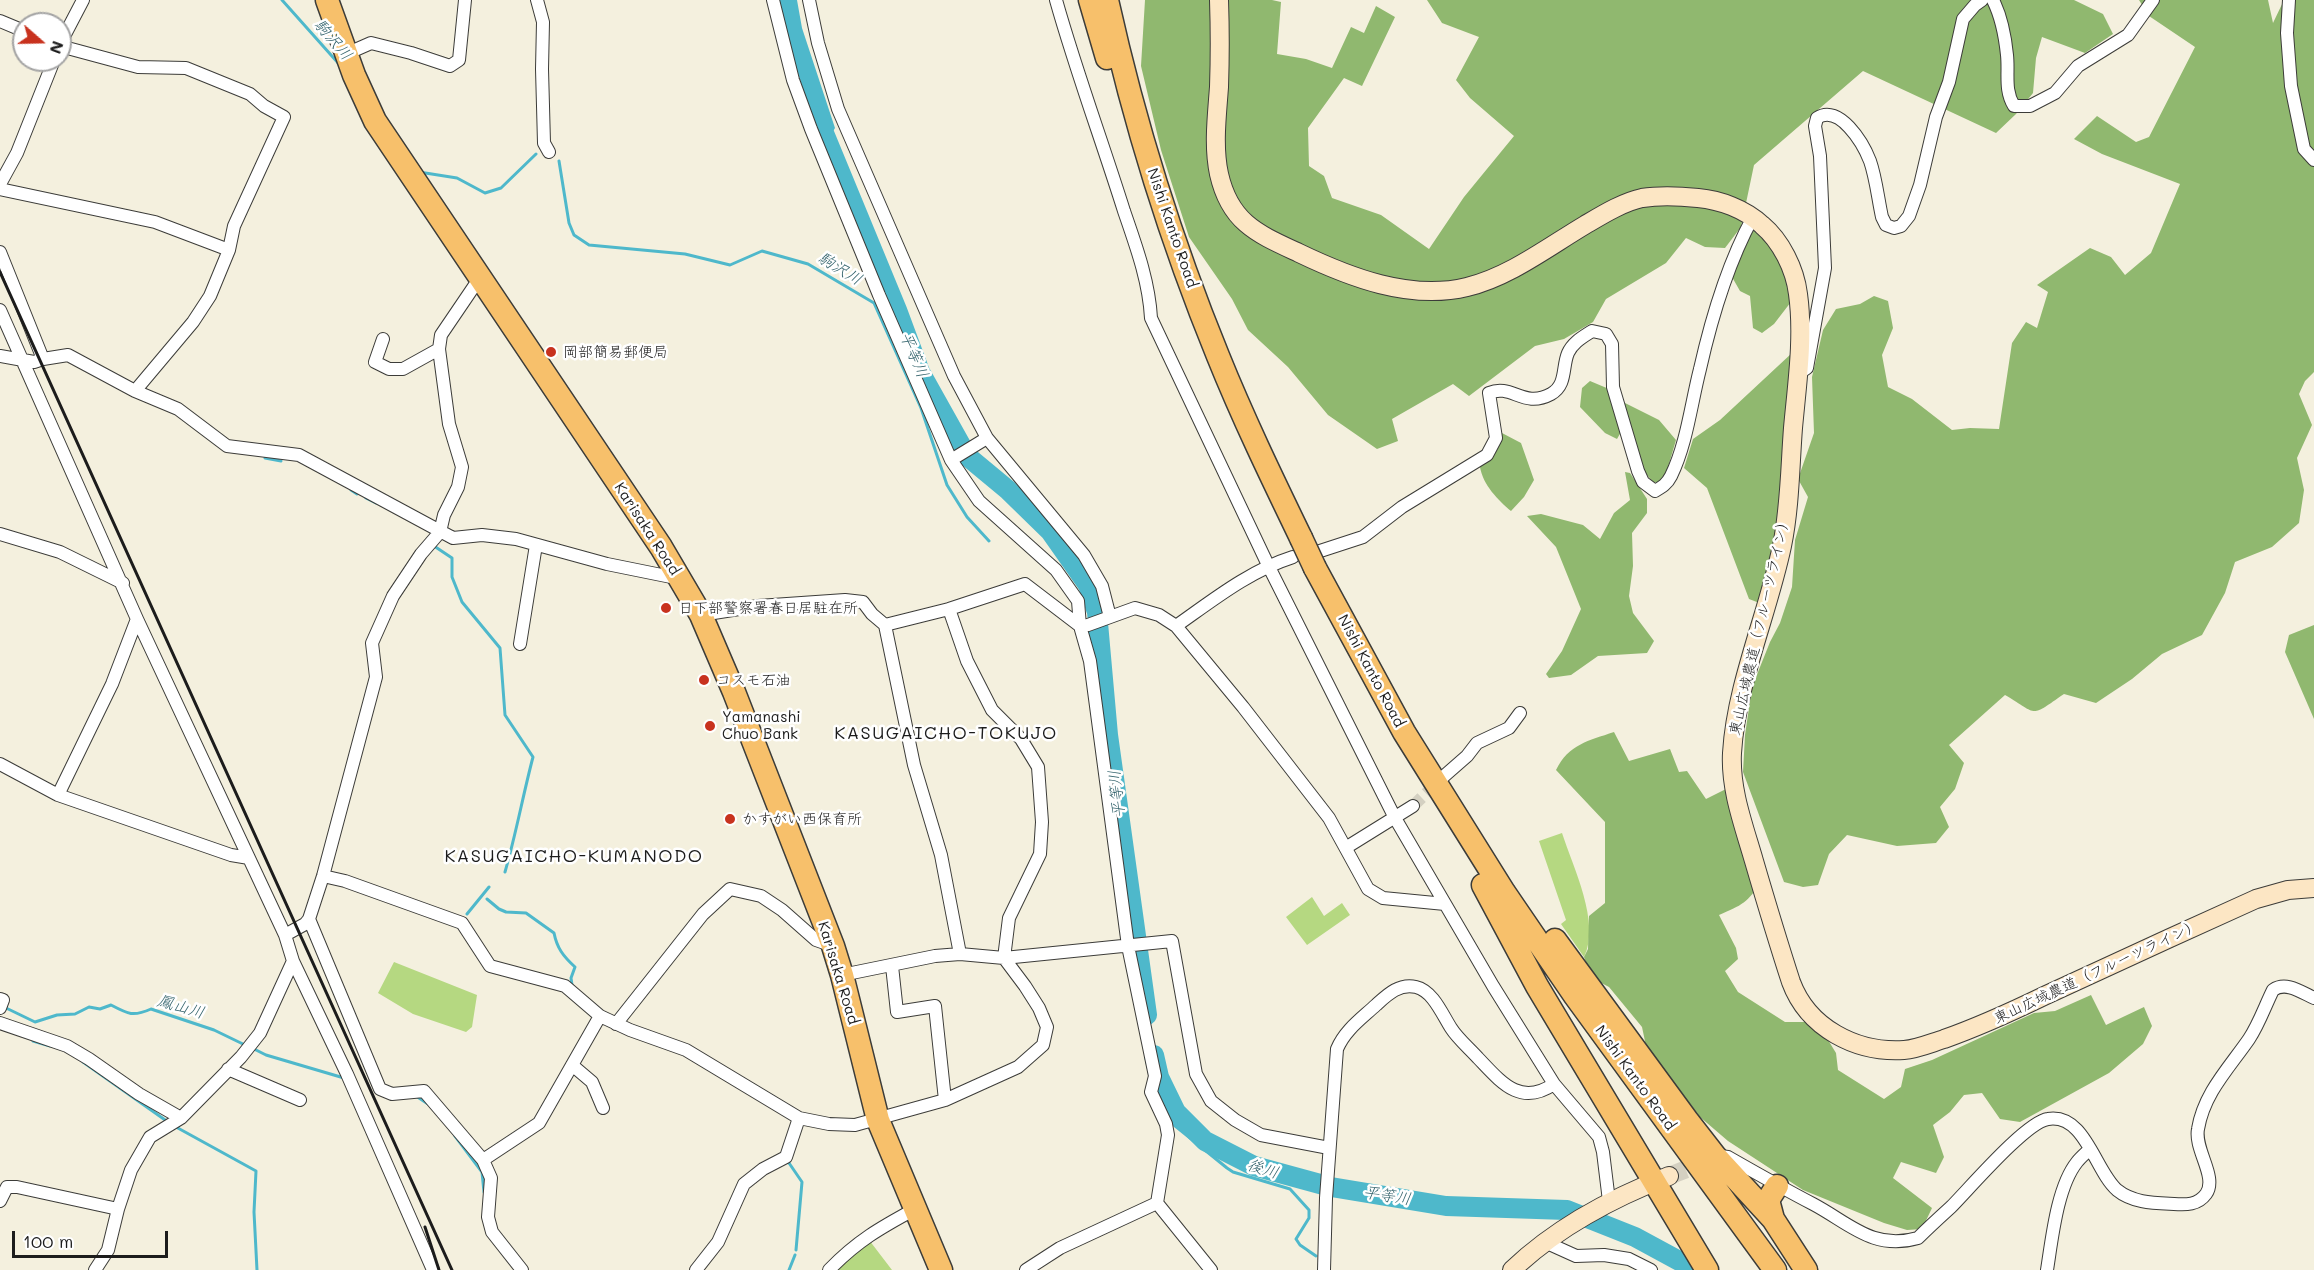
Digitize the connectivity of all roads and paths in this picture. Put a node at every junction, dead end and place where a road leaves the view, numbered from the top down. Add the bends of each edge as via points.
1 (83, 0) edge
2 (327, 0) edge
3 (465, 0) edge
4 (537, 0) edge
5 (773, 0) edge
6 (809, 0) edge
7 (1056, 0) edge
8 (1090, 0) edge
9 (1107, 0) edge
10 (1120, 0) edge
11 (1219, 0) edge
12 (1982, 0) edge
13 (1994, 0) edge
14 (2153, 0) edge
15 (2289, 0) edge
16 (72, 22) edge
17 (72, 48) edge
18 (346, 54) junction
19 (49, 72) edge
20 (1132, 102) junction
21 (549, 152) dead end
22 (2314, 160) edge
23 (0, 184) edge
24 (0, 189) edge
25 (1753, 217) junction
26 (229, 250) junction
27 (1178, 251) junction
28 (0, 252) edge
29 (479, 279) junction
30 (0, 310) edge
31 (383, 339) dead end
32 (439, 349) junction
33 (0, 356) edge
34 (43, 358) junction
35 (23, 361) junction
36 (1798, 374) junction
37 (135, 391) junction
38 (987, 438) junction
39 (951, 460) junction
40 (440, 532) junction
41 (0, 534) edge
42 (536, 545) junction
43 (1307, 554) junction
44 (1268, 565) junction
45 (681, 579) junction
46 (123, 583) junction
47 (949, 609) junction
48 (701, 615) junction
49 (1110, 617) junction
50 (137, 619) junction
51 (885, 625) junction
52 (1084, 625) junction
53 (1176, 626) junction
54 (520, 644) dead end
55 (1520, 713) dead end
56 (1404, 732) junction
57 (0, 765) edge
58 (1441, 784) junction
59 (58, 795) junction
60 (1413, 806) tunnel mouth
61 (1395, 818) junction
62 (1347, 848) junction
63 (249, 858) junction
64 (323, 876) junction
65 (2314, 888) edge
66 (1445, 904) junction
67 (307, 922) junction
68 (285, 935) junction
69 (832, 946) junction
70 (1128, 946) junction
71 (960, 954) junction
72 (1004, 958) junction
73 (293, 961) junction
74 (892, 966) junction
75 (842, 975) junction
76 (2314, 998) edge
77 (600, 1016) junction
78 (0, 1023) edge
79 (616, 1024) junction
80 (572, 1065) junction
81 (228, 1069) junction
82 (1554, 1084) junction
83 (300, 1100) dead end
84 (945, 1100) junction
85 (603, 1108) dead end
86 (182, 1118) junction
87 (798, 1118) junction
88 (878, 1120) junction
89 (2090, 1149) junction
90 (1329, 1153) junction
91 (1712, 1158) junction
92 (483, 1160) junction
93 (1662, 1179) junction
94 (1777, 1186) junction
95 (0, 1201) edge
96 (1609, 1201) junction
97 (1157, 1203) junction
98 (118, 1209) junction
99 (915, 1209) junction
100 (1773, 1219) junction
101 (1545, 1242) junction
102 (95, 1270) edge
103 (433, 1270) edge
104 (522, 1270) edge
105 (696, 1270) edge
106 (829, 1270) edge
107 (941, 1270) edge
108 (1026, 1270) edge
109 (1211, 1270) edge
110 (1324, 1270) edge
111 (1512, 1270) edge
112 (1651, 1270) edge
113 (1707, 1270) edge
114 (1775, 1270) edge
115 (1806, 1270) edge
116 (2048, 1270) edge

1 - 16 street
2 - 18 highway, Karisaka Road
3 - 18 street via 459,60 450,66 371,43
4 - 21 street via 543,22 544,143
5 - 39 street via 811,129
6 - 38 street via 838,110 954,376
7 - 44 street via 1149,288 1151,318
8 - 27 highway via 1145,171
9 - 20 highway, Nishi Kanto Road
10 - 20 highway
11 - 25 street, 東山広域農道（フルーツライン） via 1219,176 1233,208 1251,229 1307,257 1390,287 1438,291 1465,288 1493,278 1604,214 1640,198 1674,195 1712,199
12 - 36 street via 1963,20 1920,185 1909,216 1901,226 1886,225 1882,217 1864,147 1841,119 1829,114 1817,118 1825,268 1808,368
13 - 14 street via 2002,16 2008,95 2014,106 2030,106 2055,93 2078,66 2128,35
15 - 22 street via 2290,86 2304,149
17 - 26 street via 138,67 186,68 250,94 284,117 234,226
18 - 29 highway, Karisaka Road via 375,122
19 - 23 street via 17,153
20 - 27 highway, Nishi Kanto Road
24 - 26 street via 155,222
25 - 36 street, 東山広域農道（フルーツライン） via 1773,236 1792,267 1800,320
25 - 43 street via 1736,248 1700,367 1684,438 1664,487 1655,491 1643,482 1613,387 1612,344 1606,334 1592,332 1575,342 1568,353 1564,377 1551,394 1530,400 1502,390 1489,393 1496,438 1487,455 1401,507 1363,537
26 - 37 street via 210,296 194,322
27 - 43 highway, Nishi Kanto Road via 1236,399
28 - 34 street
29 - 32 street via 441,335
29 - 45 highway, Karisaka Road
30 - 35 street
31 - 32 street via 375,362 389,369 403,369
32 - 40 street via 450,424 462,467
33 - 35 street
34 - 35 street
34 - 37 street via 68,355
35 - 46 street
36 - 65 street, 東山広域農道（フルーツライン） via 1791,483 1782,546 1746,680 1732,763 1739,809 1783,957 1795,993 1814,1019 1846,1040 1872,1049 1906,1050 1927,1045 1979,1026 2256,899
37 - 40 street via 178,409 227,446 299,455
38 - 39 street
38 - 49 street via 1084,555 1102,586
39 - 52 street via 979,501 1056,570 1078,601
40 - 42 street via 453,538 482,535
40 - 64 street via 393,596 372,643 376,677
41 - 46 street via 60,552
42 - 45 street
42 - 54 street
43 - 44 street
43 - 56 highway, Nishi Kanto Road
44 - 53 street
44 - 61 street
45 - 48 highway, Karisaka Road
46 - 50 street
47 - 51 street
47 - 52 street via 1025,584
47 - 72 street via 967,661 992,710 1022,739 1038,767 1041,854 1009,918
48 - 51 street via 758,606 845,600 863,602
48 - 69 highway, Karisaka Road
49 - 52 street
49 - 53 street via 1136,608 1159,615
50 - 59 street via 112,684
50 - 63 street
51 - 71 street via 914,765 941,855
52 - 70 street
53 - 62 street via 1329,818
55 - 58 street via 1509,728 1477,743
56 - 58 highway, Nishi Kanto Road
56 - 93 highway via 1426,784 1537,986
57 - 59 street
58 - 91 highway
58 - 114 highway, Nishi Kanto Road via 1504,892 1575,996
59 - 63 street
60 - 61 street
61 - 62 street
61 - 66 street
62 - 66 street via 1368,889 1383,898
63 - 68 street
64 - 67 street
64 - 77 street via 462,923 490,966 565,986
66 - 82 street
67 - 68 street
67 - 92 street via 380,1089 392,1094 424,1091
68 - 73 street
69 - 75 highway, Karisaka Road
69 - 79 street via 816,939 761,896 730,889 703,914
70 - 72 street
70 - 90 street via 1172,941 1196,1074 1211,1101 1261,1135
70 - 97 street via 1155,1076 1151,1092 1168,1135
71 - 72 street
71 - 74 street
72 - 84 street via 1039,1008 1047,1026 1043,1045 1018,1067
73 - 81 street via 260,1033
73 - 103 street
74 - 75 street
74 - 84 street via 897,1012 935,1006
75 - 88 highway, Karisaka Road
76 - 89 street via 2285,986 2272,990 2250,1037 2212,1088 2196,1139 2210,1182 2202,1199 2186,1205 2150,1203 2129,1197 2108,1179
77 - 79 street
77 - 80 street
78 - 86 street via 67,1046
79 - 87 street via 686,1050
80 - 85 street via 592,1082
80 - 92 street via 539,1123
81 - 83 street
81 - 86 street
82 - 90 street via 1526,1094 1508,1088 1452,1030 1425,992 1416,987 1392,990 1342,1036 1337,1049
82 - 96 street via 1599,1137
84 - 88 street
86 - 98 street via 150,1137 131,1170
87 - 88 street via 855,1125
87 - 105 street via 786,1157 744,1184 718,1242
88 - 99 highway, Karisaka Road
89 - 94 street via 2073,1126 2058,1119 2042,1121 2016,1140 1918,1238 1903,1242 1855,1231
89 - 116 street via 2077,1162 2065,1186
90 - 110 street
91 - 94 street via 1728,1157
91 - 100 highway
92 - 104 street via 490,1178 488,1217 492,1232
93 - 96 street
93 - 113 highway via 1685,1237
94 - 100 highway via 1768,1200
95 - 98 street via 7,1187 17,1187
96 - 101 street
97 - 108 street via 1060,1248
97 - 109 street
98 - 102 street via 108,1250
99 - 106 street via 870,1233
99 - 107 highway, Karisaka Road
100 - 115 highway
101 - 111 street
101 - 112 street via 1576,1256 1629,1259

